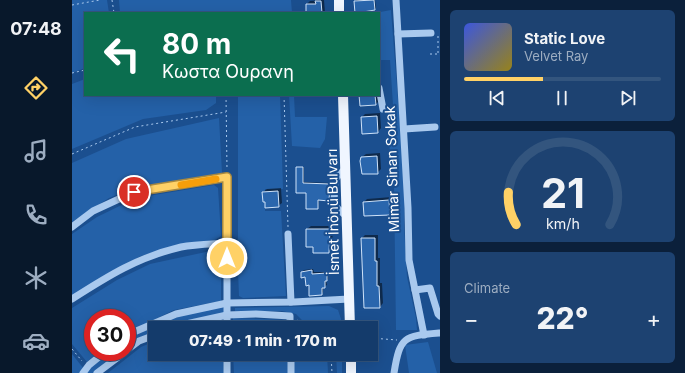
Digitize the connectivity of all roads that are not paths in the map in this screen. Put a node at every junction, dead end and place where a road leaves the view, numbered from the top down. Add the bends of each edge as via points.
1 (339, 0) edge
2 (396, 0) edge
3 (339, 12) edge
4 (434, 33) road end
5 (398, 34) junction
6 (380, 93) edge
7 (343, 96) edge
8 (383, 108) dead end
9 (435, 127) dead end
10 (404, 128) junction
11 (72, 227) edge
12 (288, 234) road end
13 (227, 243) junction
14 (415, 290) junction
15 (72, 299) edge
16 (349, 299) junction
17 (292, 302) junction
18 (437, 302) edge
19 (227, 303) junction
20 (227, 316) junction
21 (440, 316) edge
22 (202, 321) edge
23 (227, 321) edge
24 (290, 321) edge
25 (350, 321) edge
26 (136, 331) edge
27 (440, 333) edge
28 (424, 335) junction
29 (148, 338) edge
30 (136, 343) edge
31 (96, 361) edge
32 (113, 361) edge
33 (227, 361) edge
34 (291, 361) edge
35 (351, 361) edge
36 (86, 370) edge
37 (97, 373) edge
38 (227, 373) edge
39 (292, 373) edge
40 (351, 373) edge
41 (394, 373) edge

1 - 3 main road
2 - 5 street, Mimar Sinan Sokak
4 - 5 street
5 - 10 street, Mimar Sinan Sokak
6 - 8 street
7 - 16 main road, İsmet İnönü Bulvarı
9 - 10 street
10 - 14 street, Mimar Sinan Sokak via 408,246
11 - 13 street via 93,211 134,192 227,177
12 - 17 street
13 - 15 street via 182,247 145,258 111,274
13 - 19 street
14 - 18 street via 430,288
14 - 28 street, Mimar Sinan Sokak
16 - 17 street
16 - 25 main road, İsmet İnönü Bulvarı
17 - 19 street
18 - 21 street
19 - 20 street
19 - 26 street via 176,314
20 - 22 street
20 - 23 street
20 - 24 street via 290,316
27 - 28 street
28 - 41 street via 411,336 403,342
29 - 30 street
31 - 36 street
32 - 37 street
33 - 38 street
34 - 39 street
35 - 40 main road

